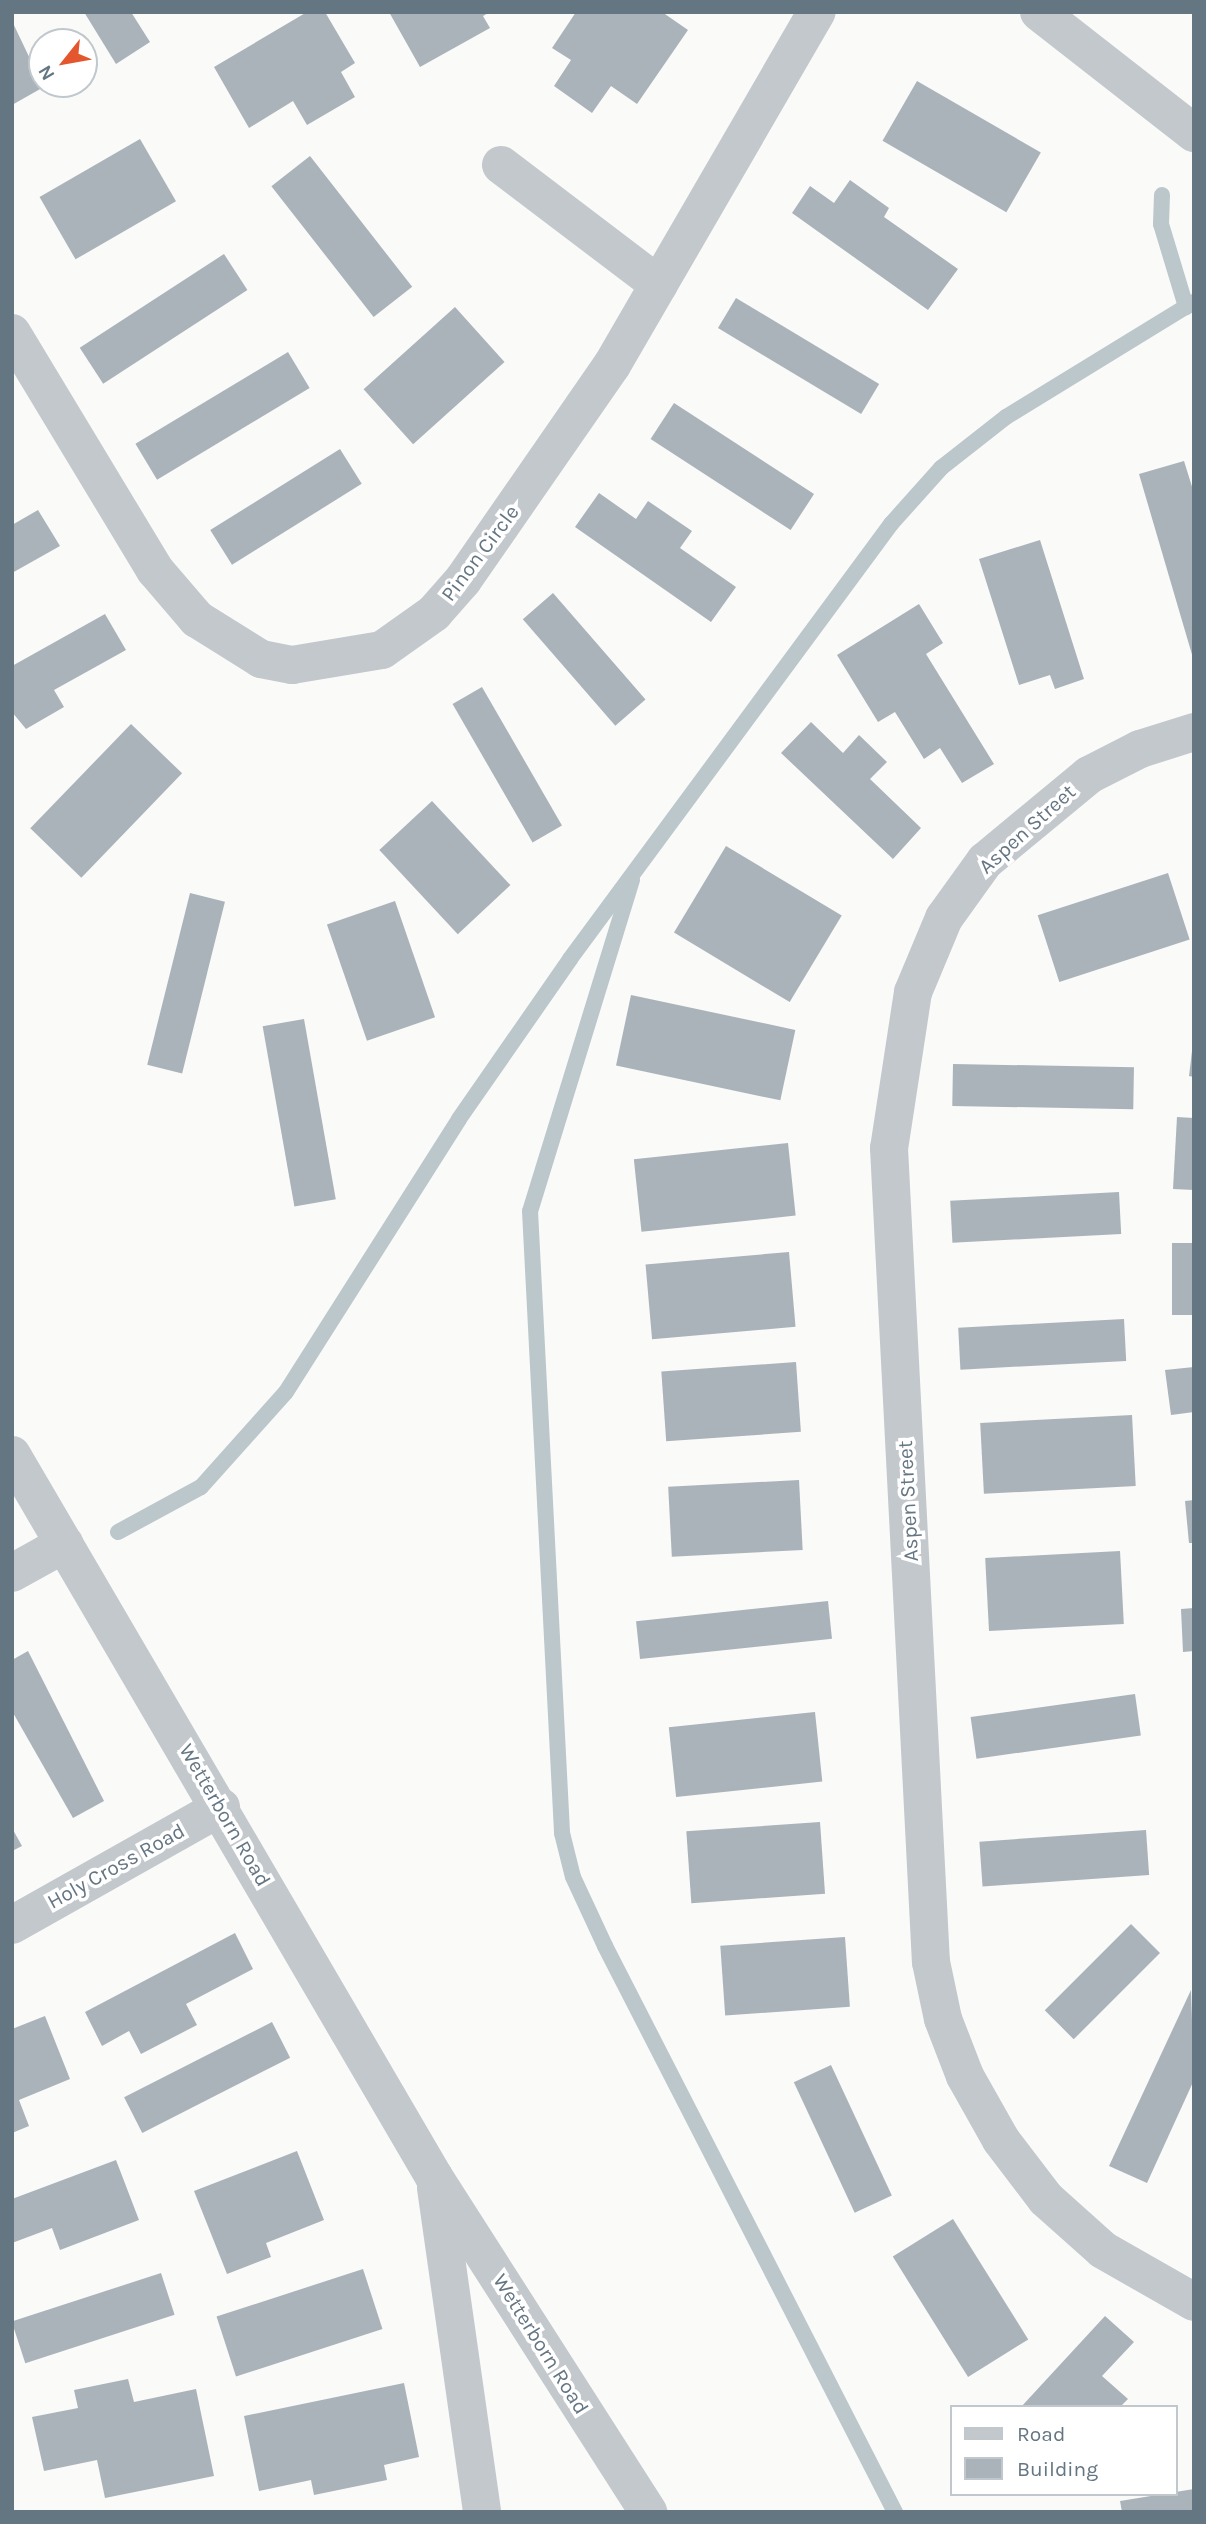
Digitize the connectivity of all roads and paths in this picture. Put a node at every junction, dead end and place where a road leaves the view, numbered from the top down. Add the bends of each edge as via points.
1 (817, 12) edge
2 (1039, 12) edge
3 (1194, 133) edge
4 (501, 165) dead end
5 (659, 285) junction
6 (12, 333) edge
7 (1194, 732) edge
8 (12, 1455) edge
9 (64, 1544) junction
10 (12, 1573) edge
11 (221, 1807) junction
12 (12, 1925) edge
13 (435, 2177) junction
14 (1194, 2302) edge
15 (482, 2512) edge
16 (648, 2512) edge

1 - 5 street, Pinon Circle
2 - 3 street
4 - 5 street
5 - 6 street, Pinon Circle via 612,365 463,580 408,634 382,650 333,663 292,666 261,659 197,619 155,570
7 - 14 street, Aspen Street via 1140,749 1089,775 985,861 943,918 914,992 889,1148 931,1962 943,2019 965,2076 1001,2140 1046,2199 1103,2250
8 - 9 street, Wetterborn Road
9 - 10 street
9 - 11 street, Wetterborn Road
11 - 12 street, Holy Cross Road
11 - 13 street, Wetterborn Road
13 - 15 street, Wetterborn Road
13 - 16 street, Wetterborn Road

